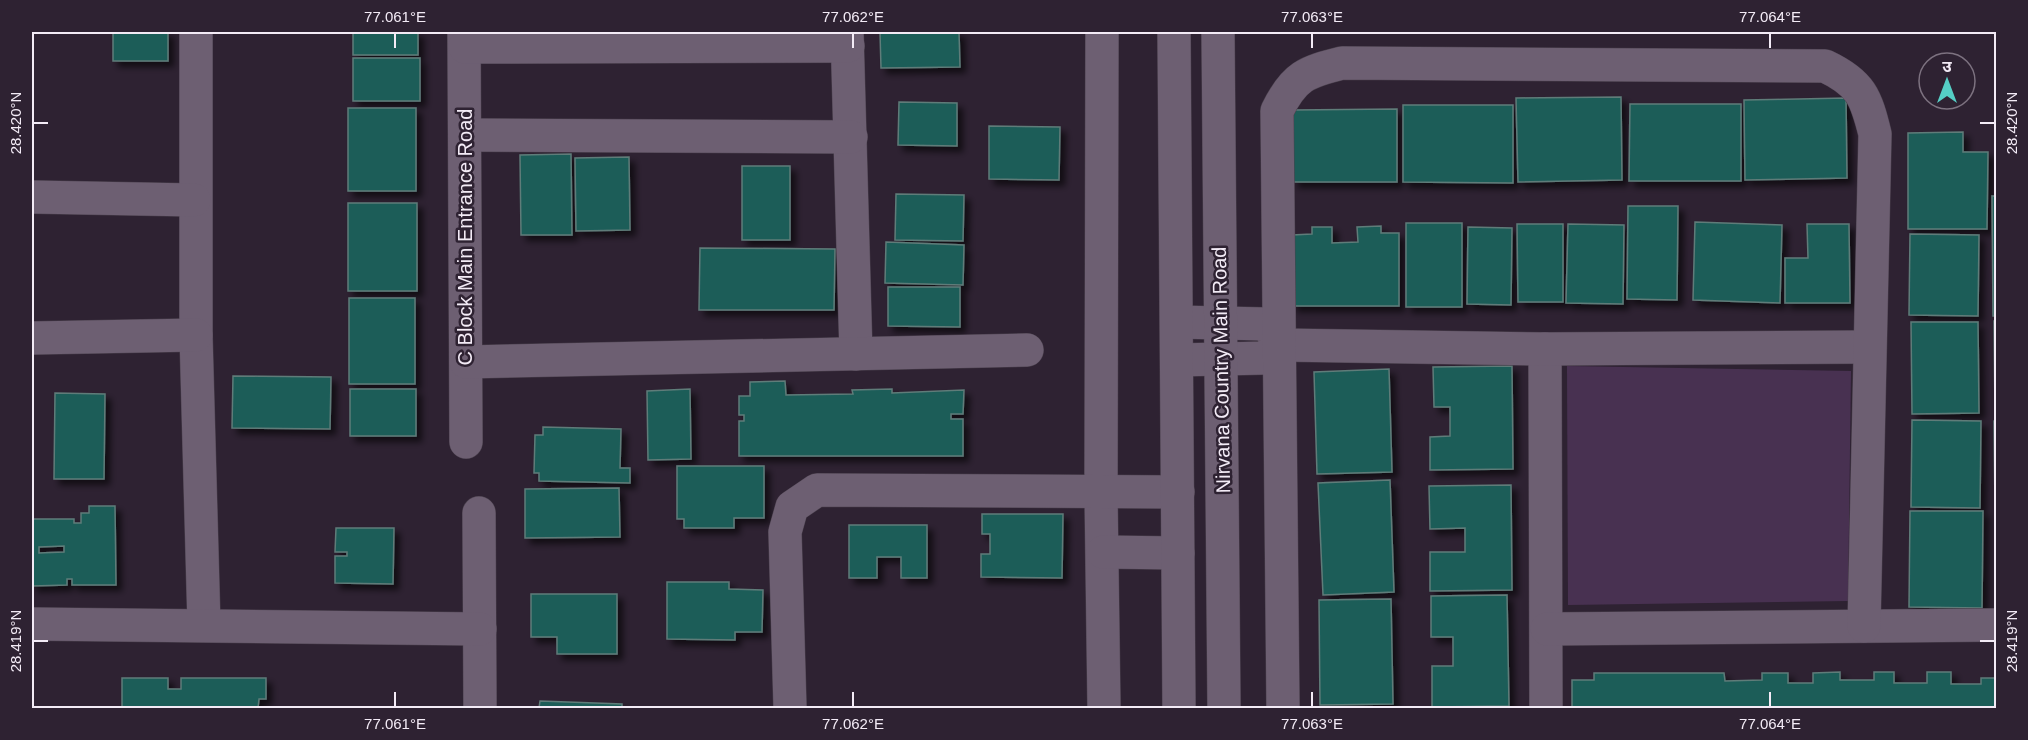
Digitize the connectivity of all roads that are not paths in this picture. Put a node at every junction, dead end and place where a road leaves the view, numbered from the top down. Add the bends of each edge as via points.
1 (196, 32) edge
2 (1102, 32) edge
3 (1174, 32) edge
4 (1218, 32) edge
5 (464, 39) edge
6 (847, 39) edge
7 (465, 135) junction
8 (850, 137) junction
9 (32, 197) edge
10 (195, 200) junction
11 (1177, 322) junction
12 (1221, 322) junction
13 (196, 335) junction
14 (32, 338) edge
15 (1281, 345) junction
16 (1868, 347) junction
17 (1545, 349) junction
18 (1027, 351) dead end
19 (856, 354) junction
20 (1221, 357) junction
21 (1177, 360) junction
22 (466, 362) junction
23 (466, 442) dead end
24 (1178, 492) junction
25 (1101, 493) junction
26 (479, 513) dead end
27 (1103, 552) junction
28 (1178, 553) junction
29 (32, 624) edge
30 (204, 625) junction
31 (1996, 625) edge
32 (1864, 626) junction
33 (480, 629) junction
34 (1547, 629) junction
35 (480, 708) edge
36 (790, 708) edge
37 (1104, 708) edge
38 (1179, 708) edge
39 (1224, 708) edge
40 (1283, 708) edge
41 (1546, 708) edge

1 - 10 street
2 - 25 street
3 - 11 street
4 - 12 street, Nirvana Country Main Road
5 - 6 street
5 - 7 street, C Block Main Entrance Road
6 - 8 street
7 - 8 street
7 - 22 street, C Block Main Entrance Road
8 - 19 street
9 - 10 street
10 - 13 street
11 - 12 street
11 - 21 street
12 - 15 street via 1266,324
12 - 20 street, Nirvana Country Main Road
13 - 14 street
13 - 30 street
15 - 16 street via 1277,111 1287,91 1309,72 1354,63 1825,66 1848,77 1866,99 1875,134
15 - 17 street
15 - 20 street via 1265,358
15 - 40 street
16 - 17 street
16 - 32 street
17 - 34 street
18 - 19 street
19 - 22 street
20 - 21 street
20 - 39 street, Nirvana Country Main Road
21 - 24 street
22 - 23 street, C Block Main Entrance Road
24 - 25 street
24 - 28 street
25 - 27 street
25 - 36 street via 817,490 792,507 785,532
26 - 33 street
27 - 28 street
27 - 37 street
28 - 38 street
29 - 30 street
30 - 33 street
31 - 32 street
32 - 34 street
33 - 35 street
34 - 41 street

